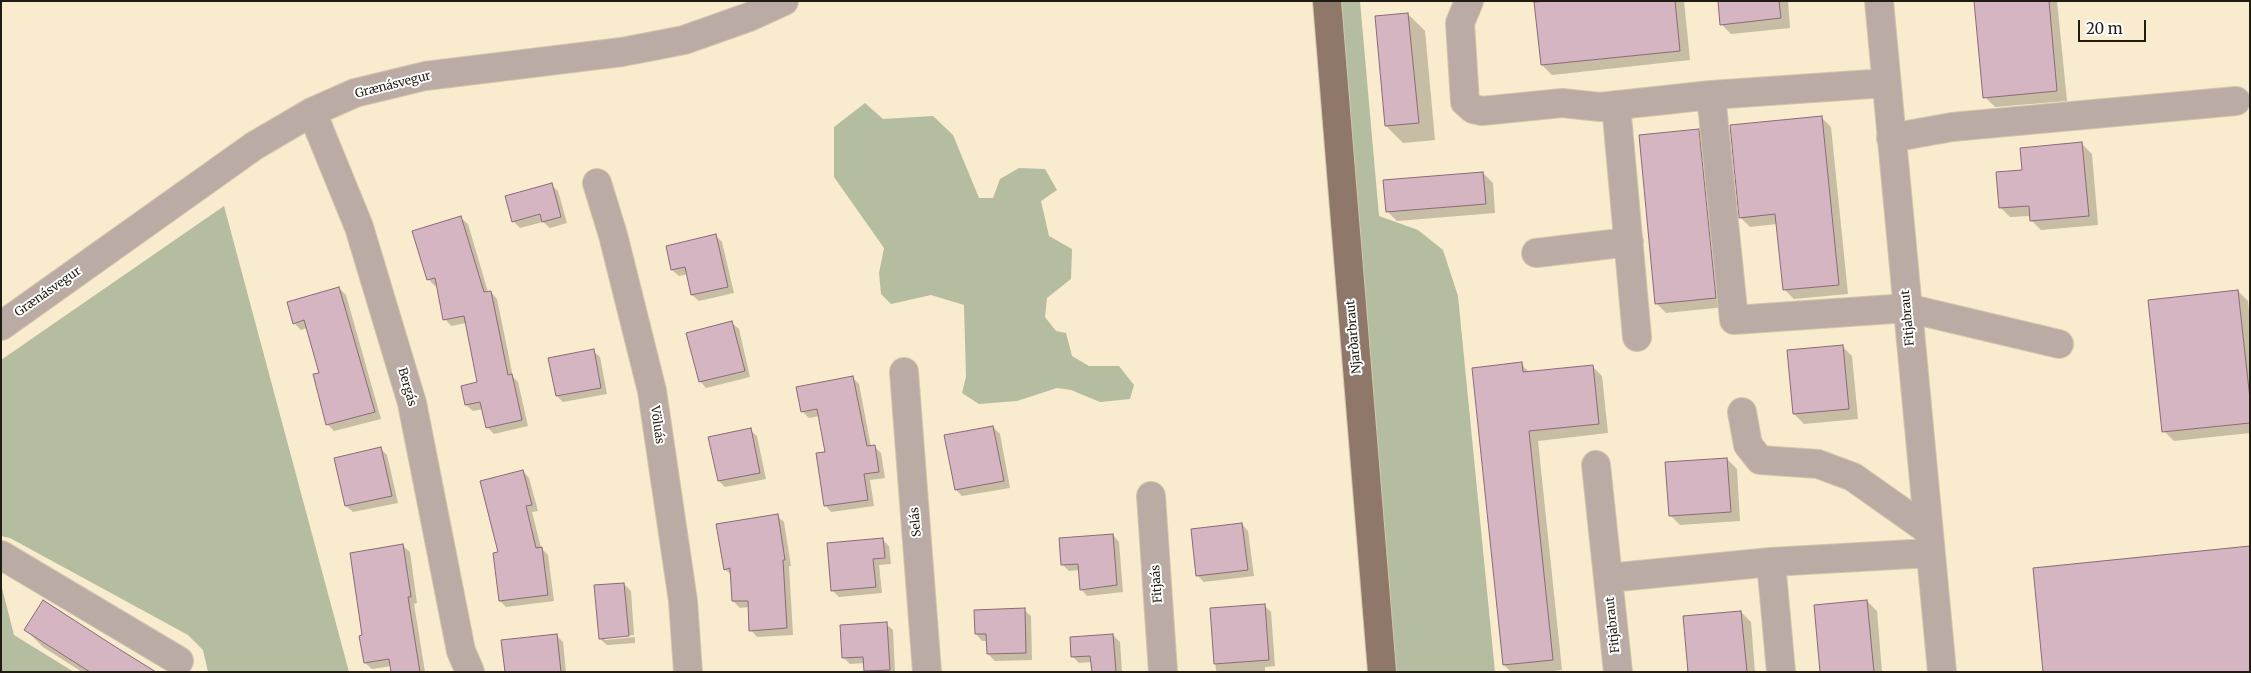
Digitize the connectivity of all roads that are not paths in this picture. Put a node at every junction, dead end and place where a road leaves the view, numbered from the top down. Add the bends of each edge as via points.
1 (784, 1) edge
2 (1327, 1) edge
3 (1469, 1) edge
4 (1878, 1) edge
5 (1886, 83) junction
6 (1711, 95) junction
7 (2236, 101) dead end
8 (1608, 106) junction
9 (312, 112) junction
10 (1891, 138) junction
11 (597, 183) dead end
12 (1629, 242) junction
13 (1536, 253) dead end
14 (1907, 308) junction
15 (1, 326) edge
16 (1638, 337) dead end
17 (2059, 344) dead end
18 (904, 372) dead end
19 (1742, 412) dead end
20 (1596, 465) dead end
21 (1151, 496) dead end
22 (1929, 542) junction
23 (1, 555) edge
24 (1771, 562) junction
25 (1608, 578) junction
26 (179, 662) dead end
27 (470, 672) edge
28 (688, 672) edge
29 (927, 672) edge
30 (1162, 672) edge
31 (1382, 672) edge
32 (1618, 672) edge
33 (1781, 672) edge
34 (1942, 672) edge

1 - 9 street, Grænásvegur via 684,40 622,52 425,76 355,93
2 - 31 main road, Njarðarbraut
3 - 8 street via 1460,23 1465,102 1473,109 1482,111 1562,103
4 - 5 street, Fitjabraut
5 - 6 street
5 - 10 street, Fitjabraut
6 - 8 street
6 - 14 street via 1734,320
7 - 10 street via 1952,127
8 - 12 street
9 - 15 street, Grænásvegur via 254,146
9 - 27 street, Bergás via 359,228 412,403 461,651
10 - 14 street, Fitjabraut
11 - 28 street, Völuás via 652,392 684,601
12 - 13 street
12 - 16 street
14 - 17 street
14 - 22 street, Fitjabraut
18 - 29 street, Selás
19 - 22 street via 1748,445 1760,460 1818,464 1853,476
20 - 25 street, Fitjabraut
21 - 30 street, Fitjaás
22 - 24 street
22 - 34 street, Fitjabraut
23 - 26 street
24 - 25 street
24 - 33 street
25 - 32 street, Fitjabraut

